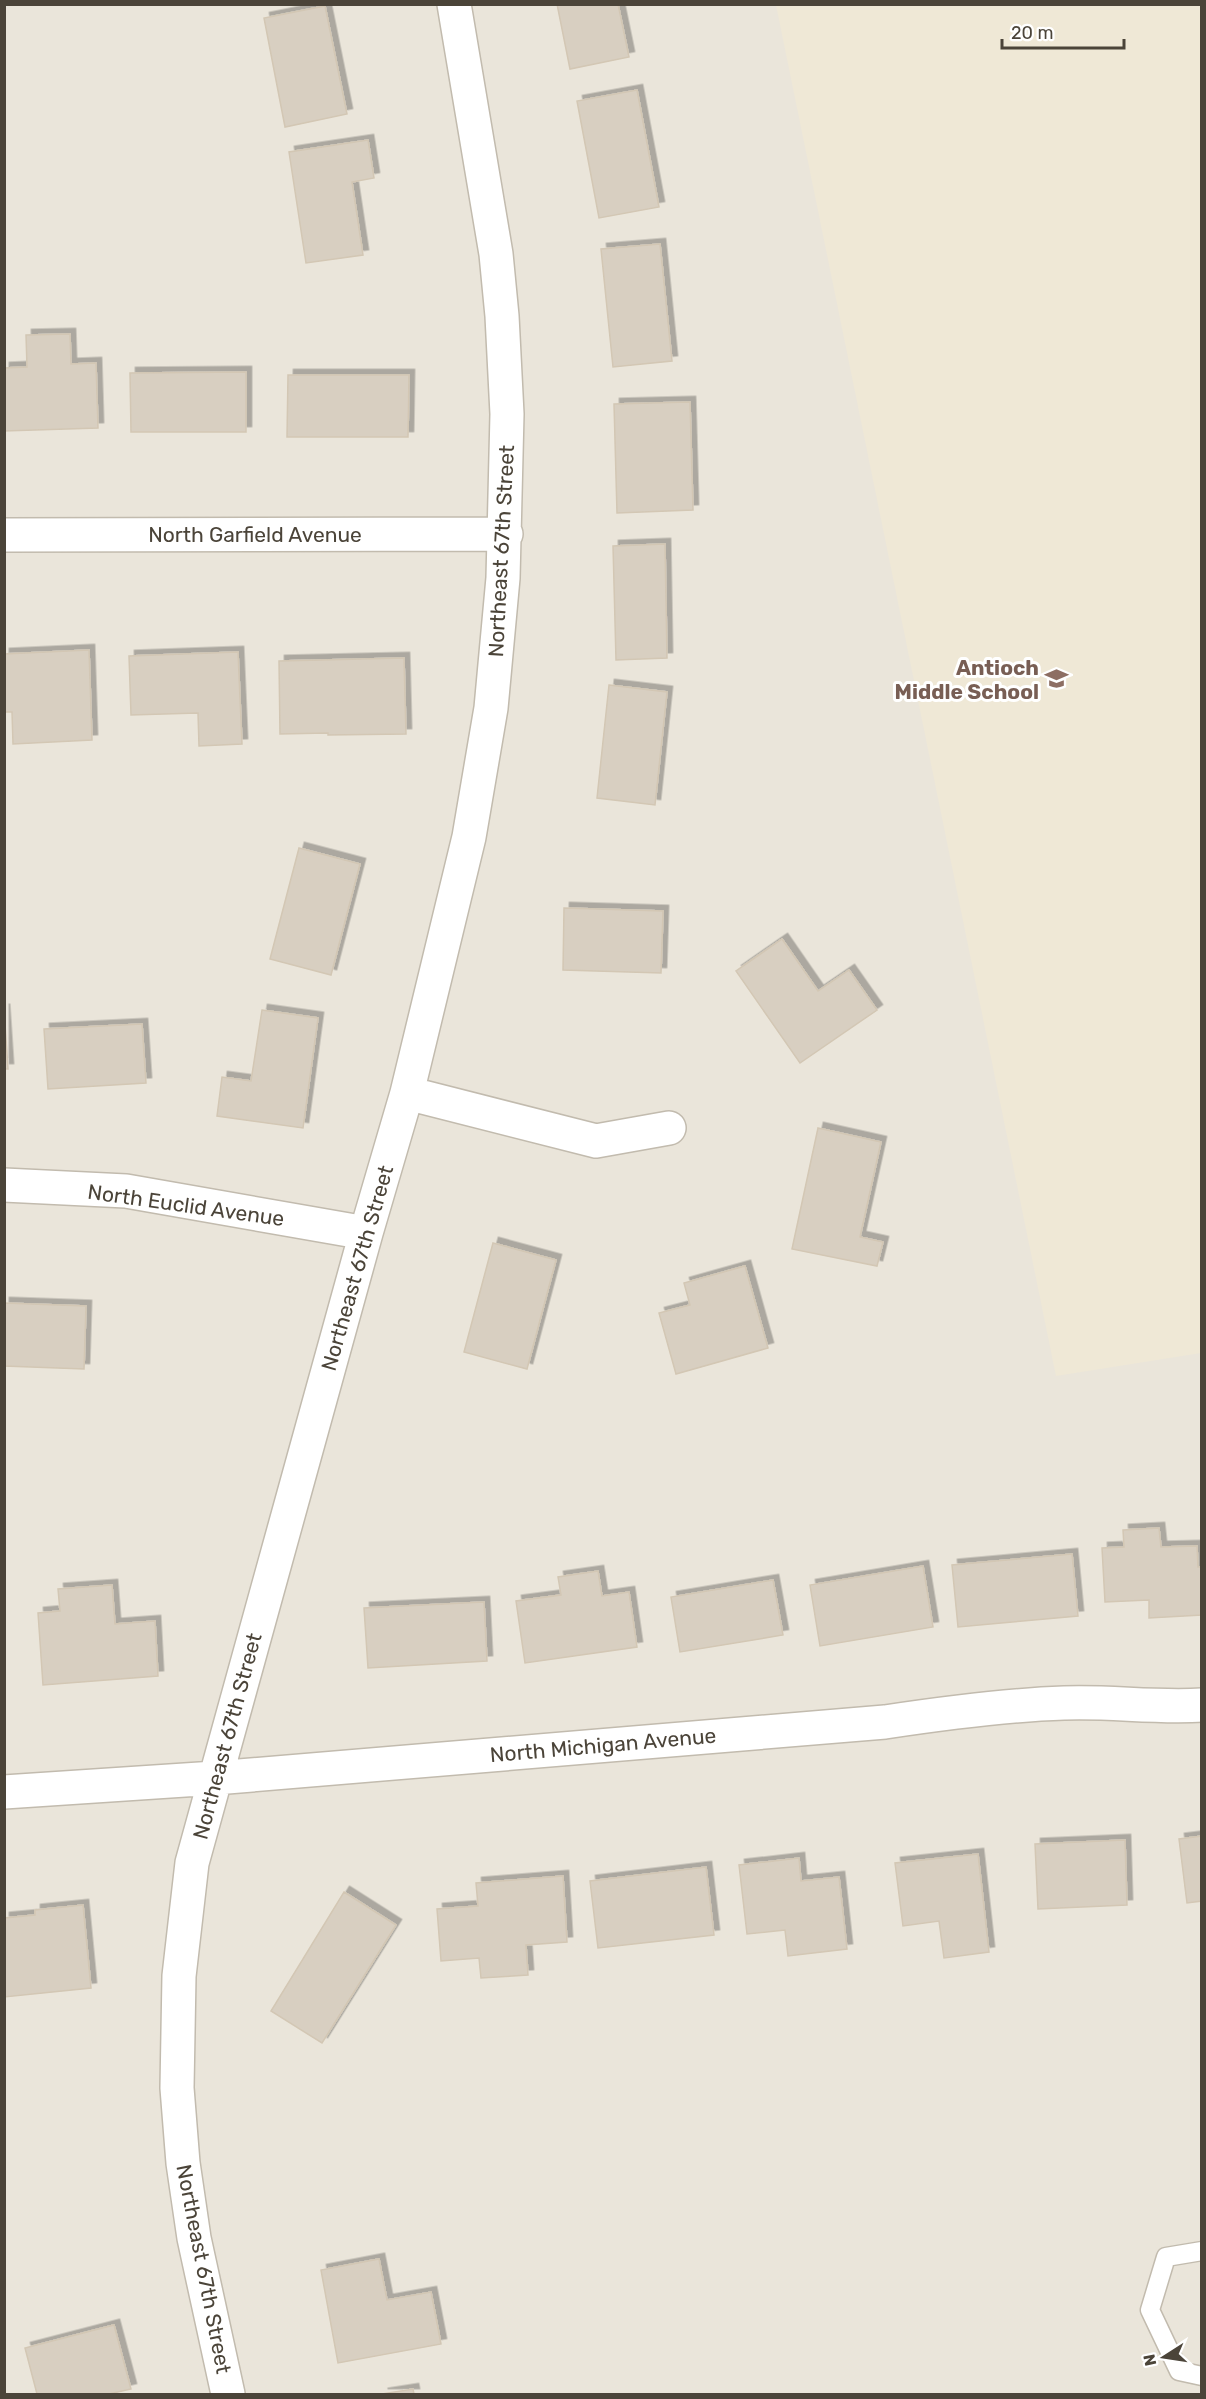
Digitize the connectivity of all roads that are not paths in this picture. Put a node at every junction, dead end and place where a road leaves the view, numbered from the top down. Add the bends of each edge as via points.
1 (454, 4) edge
2 (506, 534) junction
3 (4, 535) edge
4 (407, 1093) junction
5 (669, 1128) dead end
6 (4, 1185) edge
7 (366, 1233) junction
8 (1202, 1705) edge
9 (215, 1778) junction
10 (4, 1792) edge
11 (1202, 2250) edge
12 (1202, 2376) edge
13 (228, 2394) edge

1 - 2 street, Northeast 67th Street via 496,254 507,414
2 - 3 street, North Garfield Avenue
2 - 4 street, Northeast 67th Street via 491,708 469,837
4 - 5 street via 596,1141
4 - 7 street, Northeast 67th Street
6 - 7 street, North Euclid Avenue via 126,1191
7 - 9 street, Northeast 67th Street
8 - 9 street, North Michigan Avenue via 1066,1703 962,1710 885,1722
9 - 10 street, North Michigan Avenue
9 - 13 street, Northeast 67th Street via 192,1863 178,1976 177,2088 194,2238
11 - 12 lane via 1166,2257 1150,2310 1179,2372

